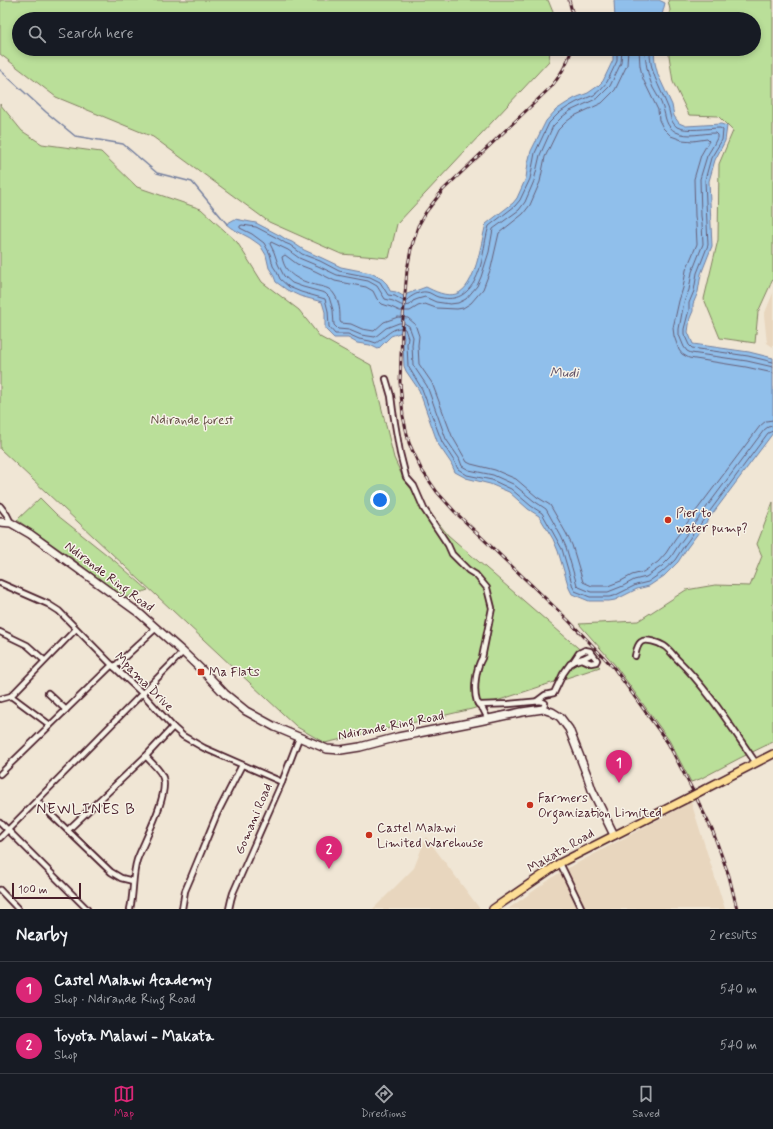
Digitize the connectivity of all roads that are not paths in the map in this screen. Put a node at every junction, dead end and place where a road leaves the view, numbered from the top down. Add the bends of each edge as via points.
1 (386, 379) dead end
2 (0, 506) edge
3 (0, 522) edge
4 (11, 522) junction
5 (0, 583) edge
6 (156, 628) junction
7 (76, 629) junction
8 (0, 632) edge
9 (183, 652) junction
10 (592, 654) junction
11 (634, 656) dead end
12 (582, 659) junction
13 (44, 660) junction
14 (573, 662) junction
15 (113, 666) junction
16 (48, 693) dead end
17 (143, 694) junction
18 (11, 696) junction
19 (0, 699) edge
20 (537, 701) junction
21 (478, 704) junction
22 (543, 709) junction
23 (66, 710) junction
24 (488, 720) junction
25 (50, 725) junction
26 (173, 727) junction
27 (299, 738) junction
28 (773, 754) edge
29 (146, 756) junction
30 (756, 763) junction
31 (242, 765) junction
32 (0, 774) edge
33 (282, 782) junction
34 (37, 801) junction
35 (0, 822) edge
36 (8, 830) junction
37 (68, 830) junction
38 (614, 835) junction
39 (0, 838) edge
40 (560, 863) junction
41 (133, 881) junction
42 (0, 890) edge
43 (18, 909) edge
44 (87, 909) edge
45 (130, 909) edge
46 (182, 909) edge
47 (229, 909) edge
48 (493, 909) edge
49 (582, 909) edge

1 - 21 street via 392,396 406,477 414,486 424,509 452,554 482,581 490,596 491,617 475,678
2 - 4 street
3 - 4 street
4 - 6 street, Ndirande Ring Road via 139,613
5 - 7 street, Mpama Drive via 54,607
6 - 9 street, Ndirande Ring Road
6 - 15 street
7 - 13 street
7 - 15 street, Mpama Drive
8 - 13 street via 27,645
9 - 17 street
9 - 27 street, Ndirande Ring Road via 246,711
10 - 12 street
10 - 12 street via 597,659 596,662 591,663
10 - 14 street via 583,650
11 - 30 street via 643,641 664,646 691,672
12 - 14 street
13 - 18 street
14 - 20 street via 565,670 554,693 545,695
15 - 17 street, Mpama Drive
15 - 23 street
16 - 23 street
17 - 26 street, Mpama Drive
17 - 34 street
18 - 19 street
18 - 25 street
20 - 21 street
20 - 22 street via 545,703
21 - 24 street
22 - 24 street, Ndirande Ring Road
22 - 38 street via 557,714 569,729 592,790
23 - 25 street
24 - 27 street, Ndirande Ring Road via 341,750 326,749
25 - 32 street
26 - 29 street
26 - 31 street, Mpama Drive via 192,742
27 - 33 street, Gomani Road
28 - 30 main road, Makata Road
29 - 37 street
29 - 41 street via 161,773 164,792 137,860
30 - 38 main road, Makata Road, bridge
31 - 33 street, Mpama Drive
31 - 46 street via 217,814 185,891
33 - 47 street, Gomani Road via 233,893
34 - 36 street
34 - 37 street
35 - 36 street
36 - 39 street
36 - 44 street
37 - 41 street via 111,872
38 - 40 main road, Makata Road
40 - 48 main road, Makata Road
40 - 49 street
41 - 45 street
42 - 43 street

